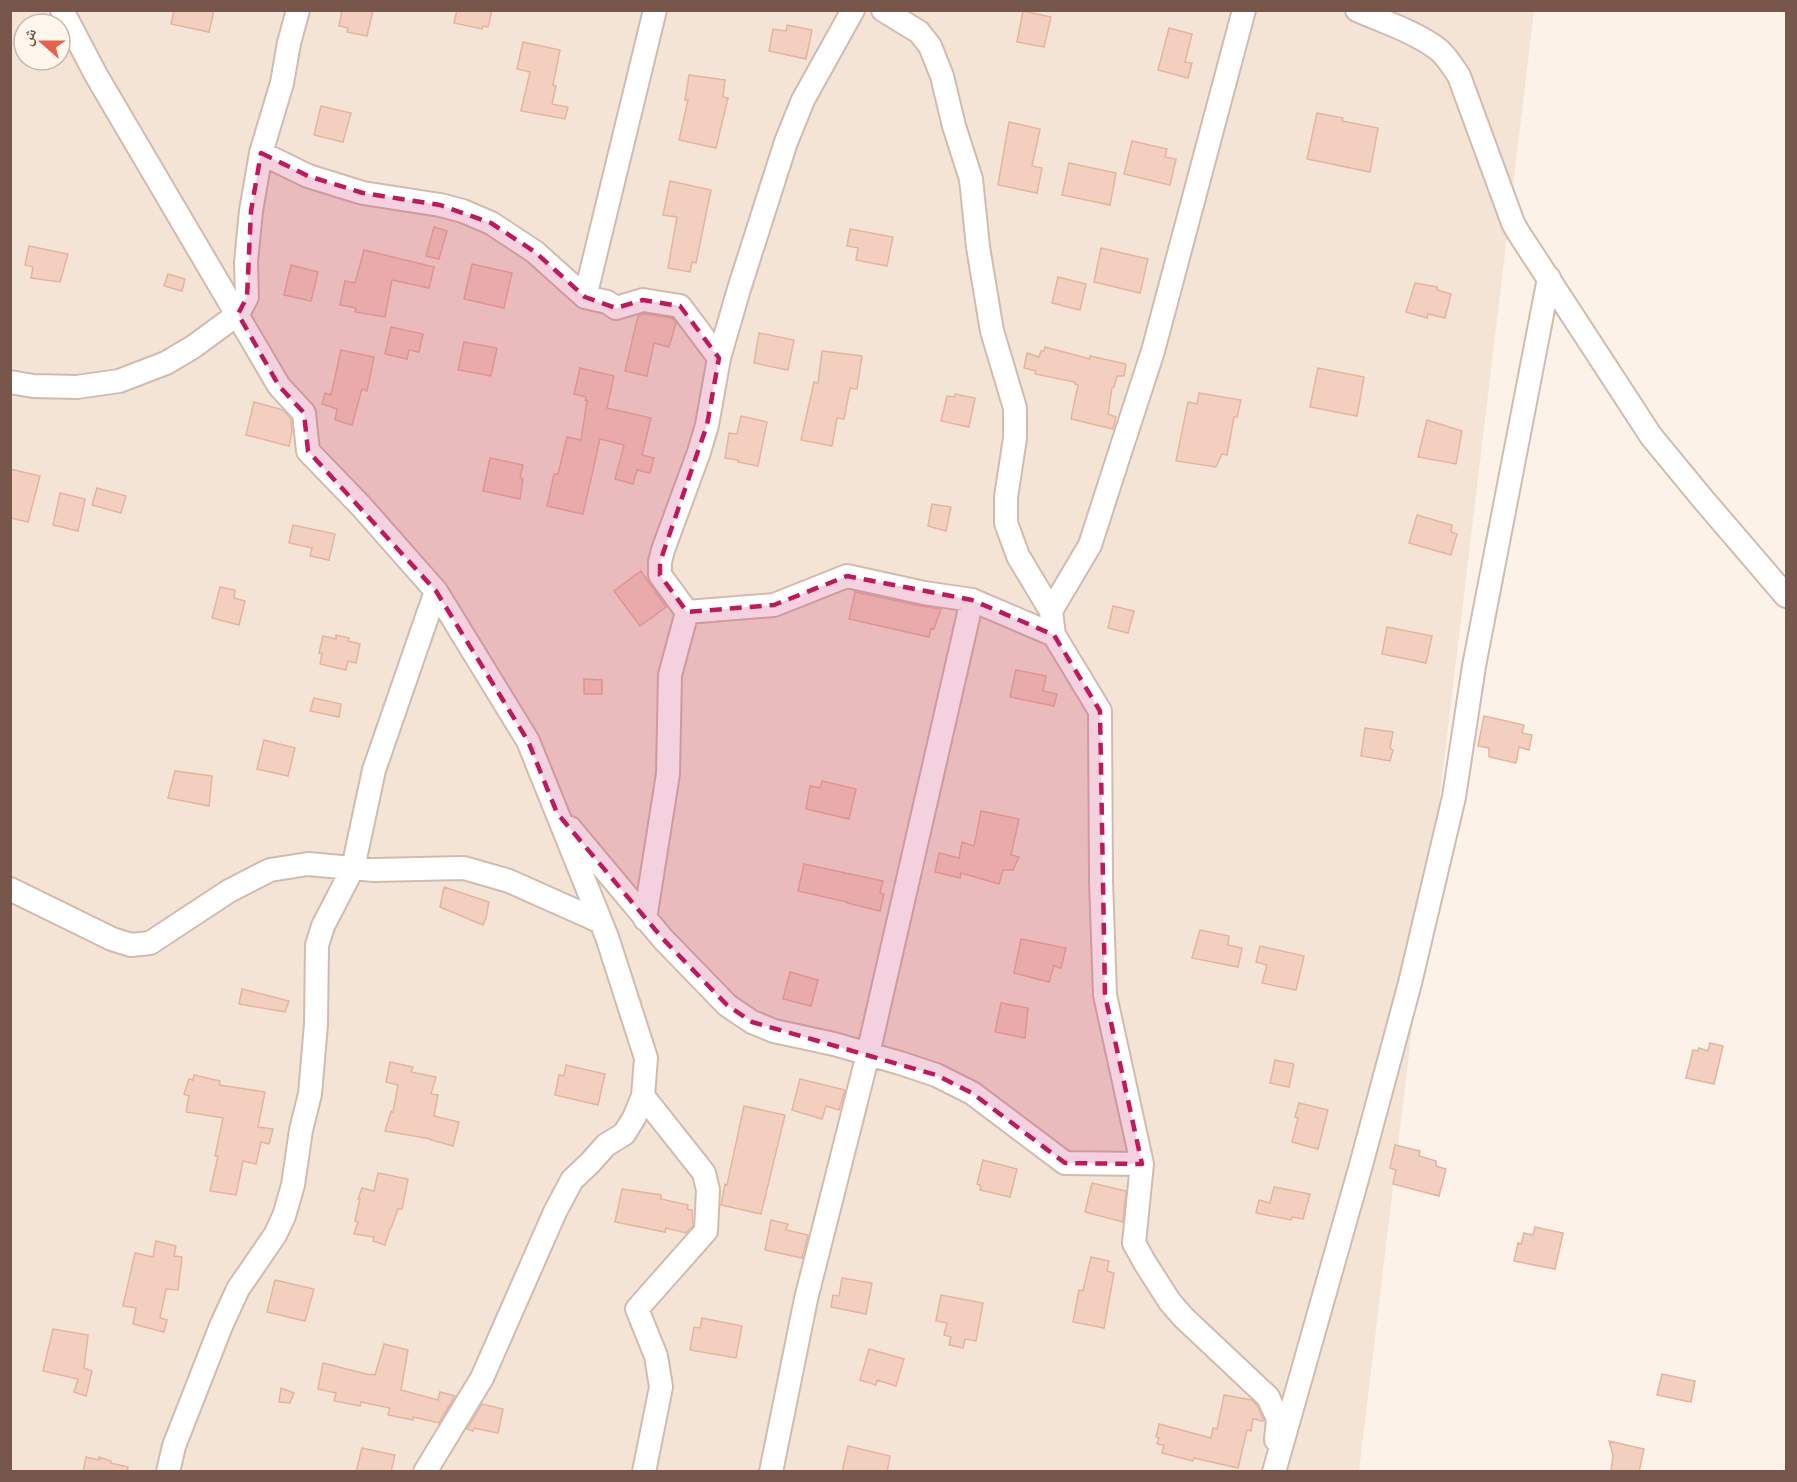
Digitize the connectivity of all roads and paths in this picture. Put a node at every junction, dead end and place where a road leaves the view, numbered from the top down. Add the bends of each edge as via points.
1 (62, 10) edge
2 (298, 10) edge
3 (655, 10) edge
4 (853, 10) edge
5 (883, 10) edge
6 (1244, 10) edge
7 (1357, 10) edge
8 (261, 153) junction
9 (1549, 278) junction
10 (585, 297) junction
11 (238, 314) junction
12 (719, 358) junction
13 (10, 382) edge
14 (436, 591) junction
15 (1786, 596) edge
16 (972, 600) junction
17 (1051, 611) junction
18 (687, 612) junction
19 (1054, 635) junction
20 (557, 813) junction
21 (353, 868) junction
22 (10, 889) edge
23 (645, 919) junction
24 (601, 922) junction
25 (868, 1054) junction
26 (643, 1096) junction
27 (1142, 1164) junction
28 (168, 1472) edge
29 (426, 1472) edge
30 (644, 1472) edge
31 (771, 1472) edge
32 (1274, 1472) edge

1 - 11 street via 96,75
2 - 8 street
3 - 10 street
4 - 12 street via 803,100 786,142
5 - 17 street via 919,32 930,46 971,179 992,331 1014,408 1015,438 1006,523 1018,556
6 - 17 street via 1153,351 1090,545
7 - 9 street via 1415,35 1440,51 1450,63 1459,76 1514,223
8 - 10 street via 308,176 353,190 463,211 536,252
8 - 11 street via 246,262 247,297
9 - 15 street via 1651,436
9 - 32 street via 1473,666 1454,797 1410,983
10 - 12 street via 616,308 643,300 680,306
11 - 13 street via 166,363 119,381 77,387
11 - 14 street via 279,386 304,413 308,451
12 - 18 street via 702,443 660,562 660,575
14 - 20 street via 528,741
14 - 21 street via 375,770
16 - 18 street via 847,576 774,605
16 - 19 street
16 - 25 street
17 - 19 street
18 - 23 street via 670,675 668,774
19 - 27 street via 1100,711 1105,995
20 - 23 street
20 - 24 street
21 - 22 street via 309,864 270,870 229,891 150,943 131,945
21 - 24 street via 464,868 509,881
21 - 28 street via 316,945 316,1024 310,1094 284,1216 225,1317 174,1446
23 - 25 street via 727,1005 752,1022
24 - 26 street via 646,1058
25 - 27 street via 936,1075 972,1093 1065,1163
25 - 31 street via 806,1299
26 - 29 street via 624,1134 606,1145 572,1180 482,1378
26 - 30 street via 704,1173 708,1190 706,1231 637,1309 656,1356 661,1387
27 - 32 street via 1134,1243 1170,1302 1268,1397 1278,1419

